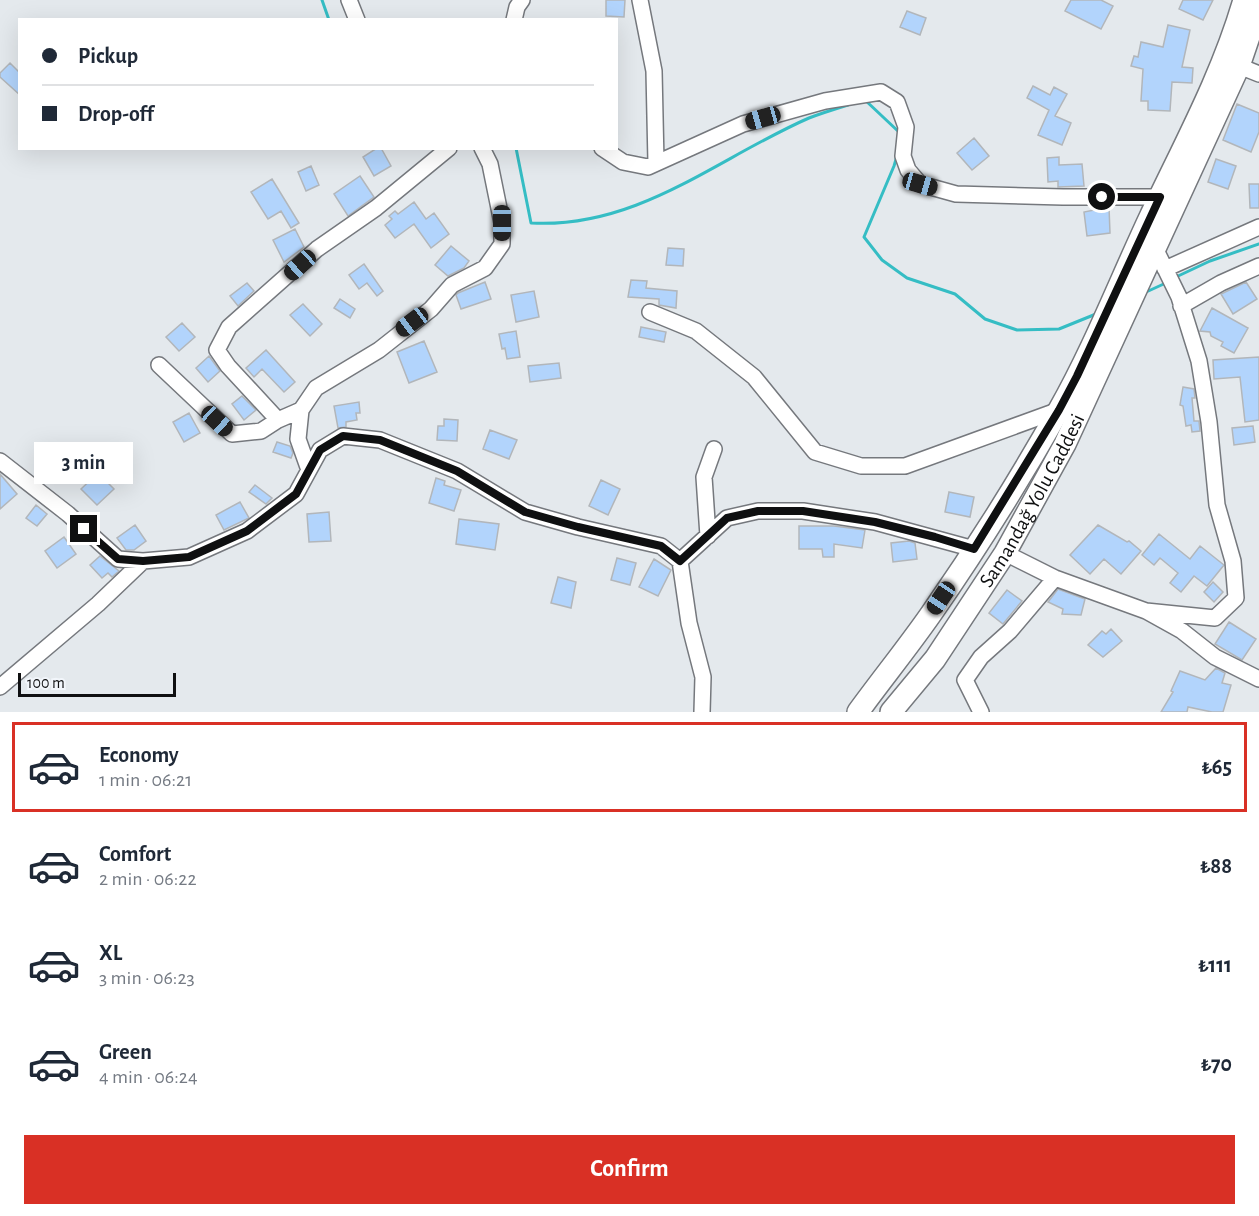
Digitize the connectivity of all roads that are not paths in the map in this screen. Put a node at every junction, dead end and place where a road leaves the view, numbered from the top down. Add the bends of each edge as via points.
1 (349, 0) edge
2 (522, 0) edge
3 (640, 0) edge
4 (1244, 0) edge
5 (1259, 7) edge
6 (356, 18) edge
7 (514, 18) edge
8 (1239, 66) junction
9 (1259, 74) edge
10 (447, 150) edge
11 (483, 150) edge
12 (605, 150) edge
13 (656, 163) junction
14 (1160, 197) junction
15 (1259, 227) edge
16 (1155, 248) junction
17 (1259, 266) edge
18 (1166, 271) junction
19 (1181, 306) junction
20 (650, 312) dead end
21 (159, 365) dead end
22 (301, 410) junction
23 (1059, 410) junction
24 (278, 420) junction
25 (714, 449) dead end
26 (0, 461) edge
27 (309, 470) junction
28 (708, 536) junction
29 (974, 549) junction
30 (1005, 552) junction
31 (143, 561) junction
32 (680, 561) junction
33 (1055, 578) junction
34 (1146, 611) junction
35 (1259, 679) edge
36 (0, 687) edge
37 (702, 712) edge
38 (858, 712) edge
39 (891, 712) edge
40 (981, 712) edge

1 - 6 street
2 - 7 street
3 - 13 street via 654,71
4 - 14 highway, Samandağ Yolu Caddesi via 1204,107
5 - 8 highway, Samandağ Yolu Caddesi
8 - 9 street
8 - 16 highway, Samandağ Yolu Caddesi
10 - 24 street via 376,208 317,249 229,327 217,350
11 - 22 street via 490,164 502,223 502,244 484,268 452,285 431,309 379,350 316,388
12 - 13 street via 623,162 648,167
13 - 14 street via 743,124 825,101 880,92 897,102 906,127 903,156 920,184 956,194
14 - 23 highway, Samandağ Yolu Caddesi
15 - 18 street
16 - 18 street
16 - 30 highway, Samandağ Yolu Caddesi via 1065,444
17 - 19 street
18 - 19 street
19 - 34 street via 1199,361 1217,505 1233,561 1236,598 1215,618
20 - 23 street via 696,331 754,377 815,452 861,466 905,466
21 - 24 street via 232,434 261,431
22 - 24 street
22 - 27 street via 298,440
23 - 29 highway, Samandağ Yolu Caddesi
25 - 28 street via 704,477
26 - 31 street via 118,559
27 - 31 street via 296,494 247,531 189,557
27 - 32 street via 320,450 343,436 380,440 457,471 525,512 661,546
28 - 29 street via 727,518 758,511 803,511 875,522
28 - 32 street
29 - 38 highway, Samandağ Yolu Caddesi
30 - 33 street
30 - 39 highway, Samandağ Yolu Caddesi via 935,659
31 - 36 street
32 - 37 street via 689,623 703,677
33 - 34 street
33 - 40 street via 1010,631 981,657 965,680
34 - 35 street via 1182,631 1215,657

